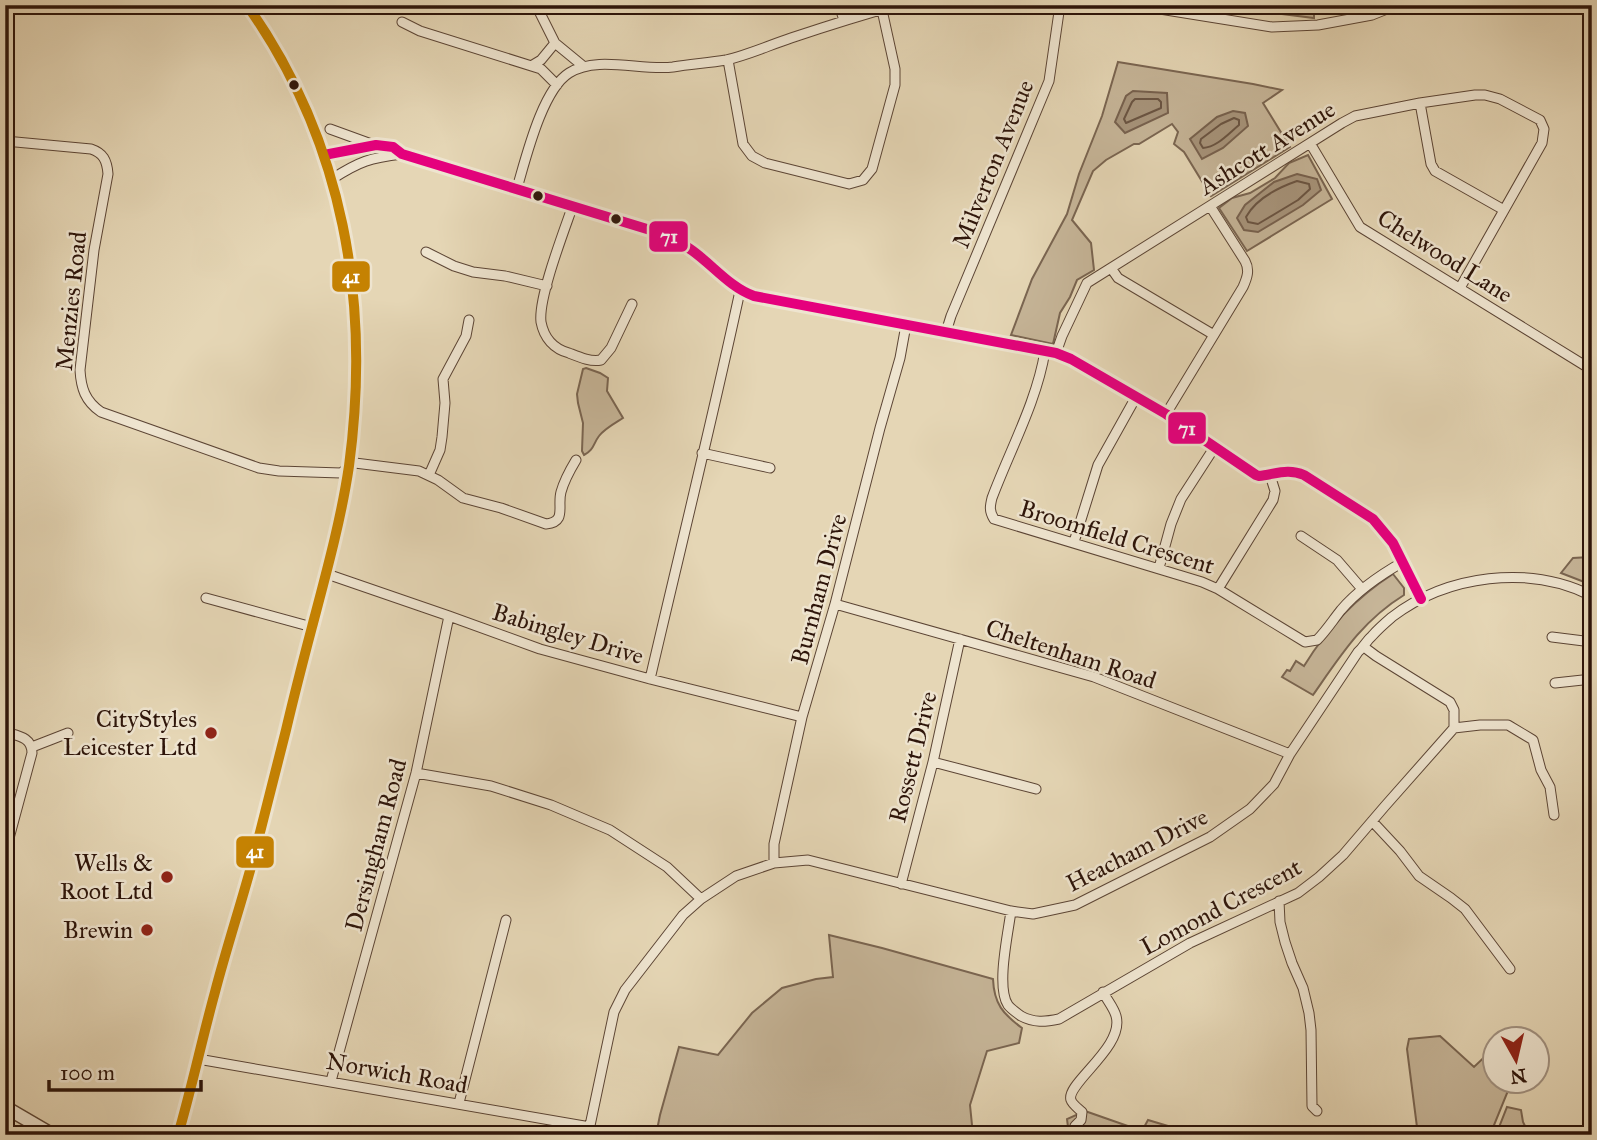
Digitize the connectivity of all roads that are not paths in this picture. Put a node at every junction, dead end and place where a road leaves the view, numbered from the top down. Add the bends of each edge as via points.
1 (247, 5) edge
2 (536, 5) edge
3 (839, 5) edge
4 (898, 5) edge
5 (1060, 5) edge
6 (1135, 5) edge
7 (1397, 5) edge
8 (882, 10) junction
9 (844, 20) junction
10 (402, 22) dead end
11 (555, 43) junction
12 (728, 60) junction
13 (531, 66) junction
14 (583, 66) junction
15 (557, 85) junction
16 (1420, 103) junction
17 (330, 129) dead end
18 (5, 141) edge
19 (1310, 143) junction
20 (376, 145) junction
21 (402, 154) junction
22 (324, 155) junction
23 (332, 179) junction
24 (517, 188) junction
25 (573, 205) junction
26 (1210, 206) junction
27 (1504, 210) junction
28 (426, 251) dead end
29 (1111, 268) junction
30 (547, 286) junction
31 (1460, 289) junction
32 (740, 291) junction
33 (632, 304) dead end
34 (468, 320) dead end
35 (906, 325) junction
36 (946, 332) junction
37 (1214, 335) junction
38 (1045, 351) junction
39 (1056, 353) junction
40 (1592, 370) edge
41 (1136, 397) junction
42 (1166, 414) junction
43 (1214, 448) junction
44 (702, 453) junction
45 (576, 460) dead end
46 (348, 467) junction
47 (770, 468) dead end
48 (429, 475) junction
49 (1270, 475) junction
50 (1301, 536) dead end
51 (1073, 542) junction
52 (1403, 562) junction
53 (1159, 568) junction
54 (327, 574) junction
55 (1218, 589) junction
56 (1362, 589) junction
57 (1592, 596) edge
58 (206, 598) dead end
59 (1421, 599) junction
60 (835, 604) junction
61 (449, 616) junction
62 (312, 627) junction
63 (1552, 637) dead end
64 (960, 639) junction
65 (1592, 642) edge
66 (1364, 646) junction
67 (650, 679) junction
68 (1592, 679) edge
69 (1555, 683) dead end
70 (802, 717) junction
71 (1454, 728) junction
72 (5, 732) edge
73 (68, 733) dead end
74 (32, 750) junction
75 (1290, 754) junction
76 (933, 762) junction
77 (416, 773) junction
78 (1036, 789) dead end
79 (1553, 815) dead end
80 (1372, 821) junction
81 (6, 848) edge
82 (774, 863) junction
83 (901, 884) junction
84 (701, 899) junction
85 (1279, 901) junction
86 (1011, 911) junction
87 (506, 920) dead end
88 (1510, 969) dead end
89 (1103, 992) junction
90 (198, 1059) junction
91 (331, 1082) junction
92 (459, 1103) junction
93 (5, 1107) edge
94 (1317, 1111) dead end
95 (1074, 1126) dead end
96 (589, 1131) edge
97 (53, 1135) edge
98 (178, 1135) edge

1 - 22 street via 286,68
2 - 11 street
3 - 9 street
4 - 8 street
5 - 36 street, Milverton Avenue via 1049,81
6 - 7 street via 1272,27 1318,25 1372,15
8 - 9 street
8 - 12 street via 895,86 872,169 863,180 849,184 752,156 743,144
9 - 12 street
10 - 13 street
11 - 13 street
11 - 14 street
12 - 14 street via 662,68
13 - 15 street
14 - 15 street
15 - 24 street via 535,131
16 - 19 street, Ashcott Avenue via 1356,117
16 - 27 street via 1435,171
16 - 27 street, Ashcott Avenue via 1485,95 1540,120 1542,143
17 - 20 street
18 - 46 street, Menzies Road via 91,149 107,164 80,370 81,387 94,408 260,468 341,473
19 - 26 street, Ashcott Avenue
19 - 31 street, Chelwood Lane via 1360,227
20 - 21 street via 393,147
20 - 22 street
21 - 23 street via 363,161
21 - 24 street
22 - 23 street
23 - 46 street via 351,273 356,329
24 - 25 street
25 - 30 street
25 - 32 street via 676,240
26 - 29 street, Ashcott Avenue
26 - 37 street via 1245,261 1248,274
27 - 31 street
28 - 30 street via 473,272
29 - 37 street via 1118,278
29 - 39 street, Ashcott Avenue via 1087,283
30 - 33 street via 541,322 548,341 562,351 594,361 606,356
31 - 40 street, Chelwood Lane
32 - 35 street
32 - 44 street
34 - 48 street via 466,336 443,379 442,437
35 - 36 street
35 - 60 street, Burnham Drive
36 - 38 street
37 - 42 street
38 - 39 street
38 - 51 street, Broomfield Crescent via 1035,392 999,478 991,514 994,519
39 - 41 street
41 - 42 street
41 - 51 street via 1098,465
42 - 43 street
43 - 49 street via 1256,475
43 - 53 street via 1181,499
44 - 47 street
44 - 67 street
45 - 48 street via 561,491 561,512 546,524 463,498
46 - 48 street via 355,463 388,466
46 - 54 street
49 - 52 street via 1289,471 1304,475 1373,519
49 - 55 street via 1273,500
50 - 56 street via 1337,560
51 - 53 street, Broomfield Crescent
52 - 56 street, Broomfield Crescent
52 - 59 street
53 - 55 street, Broomfield Crescent
54 - 61 street, Babingley Drive
54 - 62 street
55 - 56 street, Broomfield Crescent via 1305,642 1317,640
57 - 59 street, Heacham Drive via 1545,580 1507,576 1447,588
58 - 62 street
59 - 66 street, Heacham Drive via 1388,621
60 - 64 street, Cheltenham Road
60 - 70 street, Burnham Drive
61 - 67 street, Babingley Drive via 540,649
61 - 77 street, Dersingham Road
62 - 90 street
63 - 65 street
64 - 75 street, Cheltenham Road via 1094,677
64 - 76 street, Rossett Drive
66 - 71 street via 1450,702
66 - 75 street, Heacham Drive
67 - 70 street, Babingley Drive
68 - 69 street
70 - 82 street, Burnham Drive via 774,844
71 - 79 street via 1508,725 1533,740 1550,787
71 - 80 street, Lomond Crescent
72 - 74 street via 26,739
73 - 74 street
74 - 81 street
75 - 86 street, Heacham Drive via 1274,783 1250,809 1210,837 1075,905 1033,915
76 - 78 street
76 - 83 street, Rossett Drive
77 - 84 street via 491,786 610,831 667,867
77 - 91 street, Dersingham Road
80 - 85 street, Lomond Crescent via 1320,877
80 - 88 street via 1419,876 1465,909
82 - 83 street, Heacham Drive via 808,860
82 - 84 street, Heacham Drive via 736,876
83 - 86 street, Heacham Drive
84 - 96 street, Heacham Drive via 682,915 625,990 614,1012
85 - 89 street, Lomond Crescent via 1190,943
85 - 94 street via 1285,942 1309,1013 1312,1107
86 - 89 street, Lomond Crescent via 1002,982 1003,994 1018,1014 1044,1023
87 - 92 street
89 - 95 street via 1117,1023 1100,1059 1070,1093 1082,1112
90 - 91 street, Norwich Road
90 - 98 street
91 - 92 street, Norwich Road
92 - 96 street, Norwich Road
93 - 97 street

